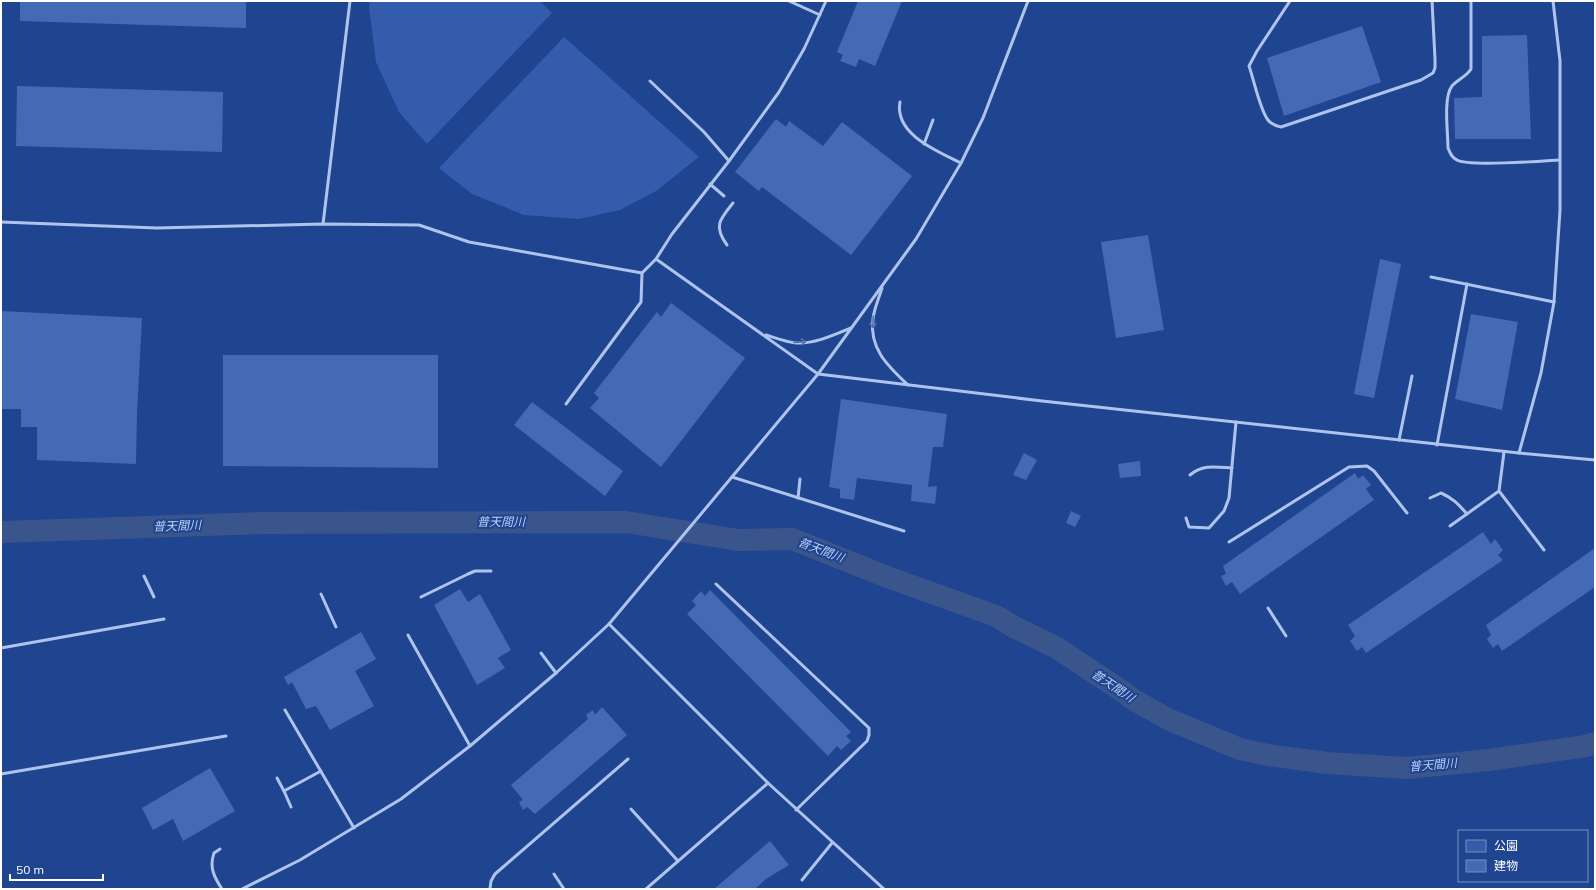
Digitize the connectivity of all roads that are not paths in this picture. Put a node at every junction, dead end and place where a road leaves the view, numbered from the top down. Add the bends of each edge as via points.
1 (350, 1) edge
2 (788, 1) edge
3 (826, 1) edge
4 (1028, 1) edge
5 (1290, 1) edge
6 (1432, 1) edge
7 (1471, 1) edge
8 (1553, 1) edge
9 (820, 15) junction
10 (650, 81) dead end
11 (900, 102) dead end
12 (933, 120) dead end
13 (924, 144) junction
14 (1559, 160) junction
15 (729, 161) junction
16 (961, 163) junction
17 (710, 184) junction
18 (724, 196) dead end
19 (733, 203) dead end
20 (1, 222) edge
21 (323, 224) junction
22 (727, 245) dead end
23 (656, 259) junction
24 (642, 273) junction
25 (1431, 277) dead end
26 (1466, 284) junction
27 (883, 285) junction
28 (1554, 302) junction
29 (852, 328) junction
30 (762, 334) junction
31 (818, 374) junction
32 (1412, 376) dead end
33 (908, 385) junction
34 (566, 404) dead end
35 (1236, 422) junction
36 (1399, 440) junction
37 (1438, 444) junction
38 (1504, 452) junction
39 (1519, 453) junction
40 (1595, 460) edge
41 (1232, 468) junction
42 (1190, 475) dead end
43 (732, 477) junction
44 (800, 479) dead end
45 (1499, 491) junction
46 (798, 498) junction
47 (1430, 498) dead end
48 (1407, 513) dead end
49 (1467, 514) junction
50 (1186, 518) dead end
51 (1450, 526) dead end
52 (904, 531) dead end
53 (1230, 542) dead end
54 (1544, 550) dead end
55 (491, 571) dead end
56 (144, 576) dead end
57 (716, 584) dead end
58 (321, 594) dead end
59 (154, 597) dead end
60 (421, 597) dead end
61 (1268, 608) dead end
62 (164, 619) dead end
63 (609, 624) junction
64 (336, 627) dead end
65 (408, 635) dead end
66 (1286, 636) dead end
67 (1, 648) edge
68 (541, 653) dead end
69 (556, 673) junction
70 (285, 710) dead end
71 (226, 736) dead end
72 (470, 746) junction
73 (628, 759) dead end
74 (321, 771) junction
75 (1, 774) edge
76 (277, 778) dead end
77 (768, 783) junction
78 (284, 791) junction
79 (291, 807) dead end
80 (631, 809) dead end
81 (796, 810) junction
82 (354, 828) junction
83 (832, 843) junction
84 (220, 849) dead end
85 (678, 861) junction
86 (554, 874) dead end
87 (802, 880) dead end
88 (222, 889) edge
89 (242, 889) edge
90 (490, 889) edge
91 (564, 889) edge
92 (646, 889) edge
93 (884, 889) edge

1 - 21 lane
2 - 9 lane
3 - 9 lane
4 - 16 lane via 983,118
5 - 6 lane via 1249,66 1268,121 1281,127 1421,80 1433,73 1435,59
7 - 14 lane via 1471,69 1452,86 1447,98 1448,148 1451,155 1457,161 1477,163
8 - 14 lane via 1560,62
9 - 15 lane via 779,92
10 - 15 lane via 704,132
11 - 13 lane via 903,124
12 - 13 lane
13 - 16 lane
14 - 28 lane via 1560,210
15 - 17 lane
16 - 27 lane via 916,239
17 - 18 lane
17 - 23 lane
19 - 22 lane via 720,219 719,228
20 - 21 lane via 157,228
21 - 24 lane via 419,225 469,242
23 - 24 lane
23 - 30 lane
24 - 34 lane via 641,302
25 - 26 lane
26 - 28 lane
26 - 37 lane
27 - 29 lane
27 -> 33 lane via 873,319 873,338 878,352 888,366
28 - 39 lane via 1541,373
30 -> 29 lane via 785,342 798,343 822,339
29 - 31 lane
30 - 31 lane
31 - 33 lane
31 - 43 lane
32 - 36 lane
33 - 35 lane
35 - 36 lane
35 - 41 lane
36 - 37 lane
37 - 38 lane
38 - 39 lane
38 - 45 lane
39 - 40 lane
41 - 42 lane via 1204,467
41 - 50 lane via 1229,498 1217,520 1209,528 1197,528 1188,527
43 - 46 lane
43 - 63 lane
44 - 46 lane
45 - 49 lane
45 - 54 lane
46 - 52 lane
47 - 49 lane via 1441,494 1449,496
48 - 53 lane via 1374,470 1367,466 1349,467
49 - 51 lane
55 - 60 lane via 475,571
56 - 59 lane
57 - 81 lane via 869,728 867,741
58 - 64 lane
61 - 66 lane
62 - 67 lane
63 - 69 lane
63 - 77 lane
65 - 72 lane
68 - 69 lane
69 - 72 lane
70 - 74 lane
71 - 75 lane
72 - 82 lane via 401,799
73 - 90 lane via 495,874
74 - 78 lane
74 - 82 lane
76 - 78 lane
77 - 81 lane
77 - 85 lane
78 - 79 lane
80 - 85 lane
81 - 83 lane
82 - 89 lane via 300,860
83 - 87 lane
83 - 93 lane
84 - 88 lane via 214,852 212,868
85 - 92 lane
86 - 91 lane

